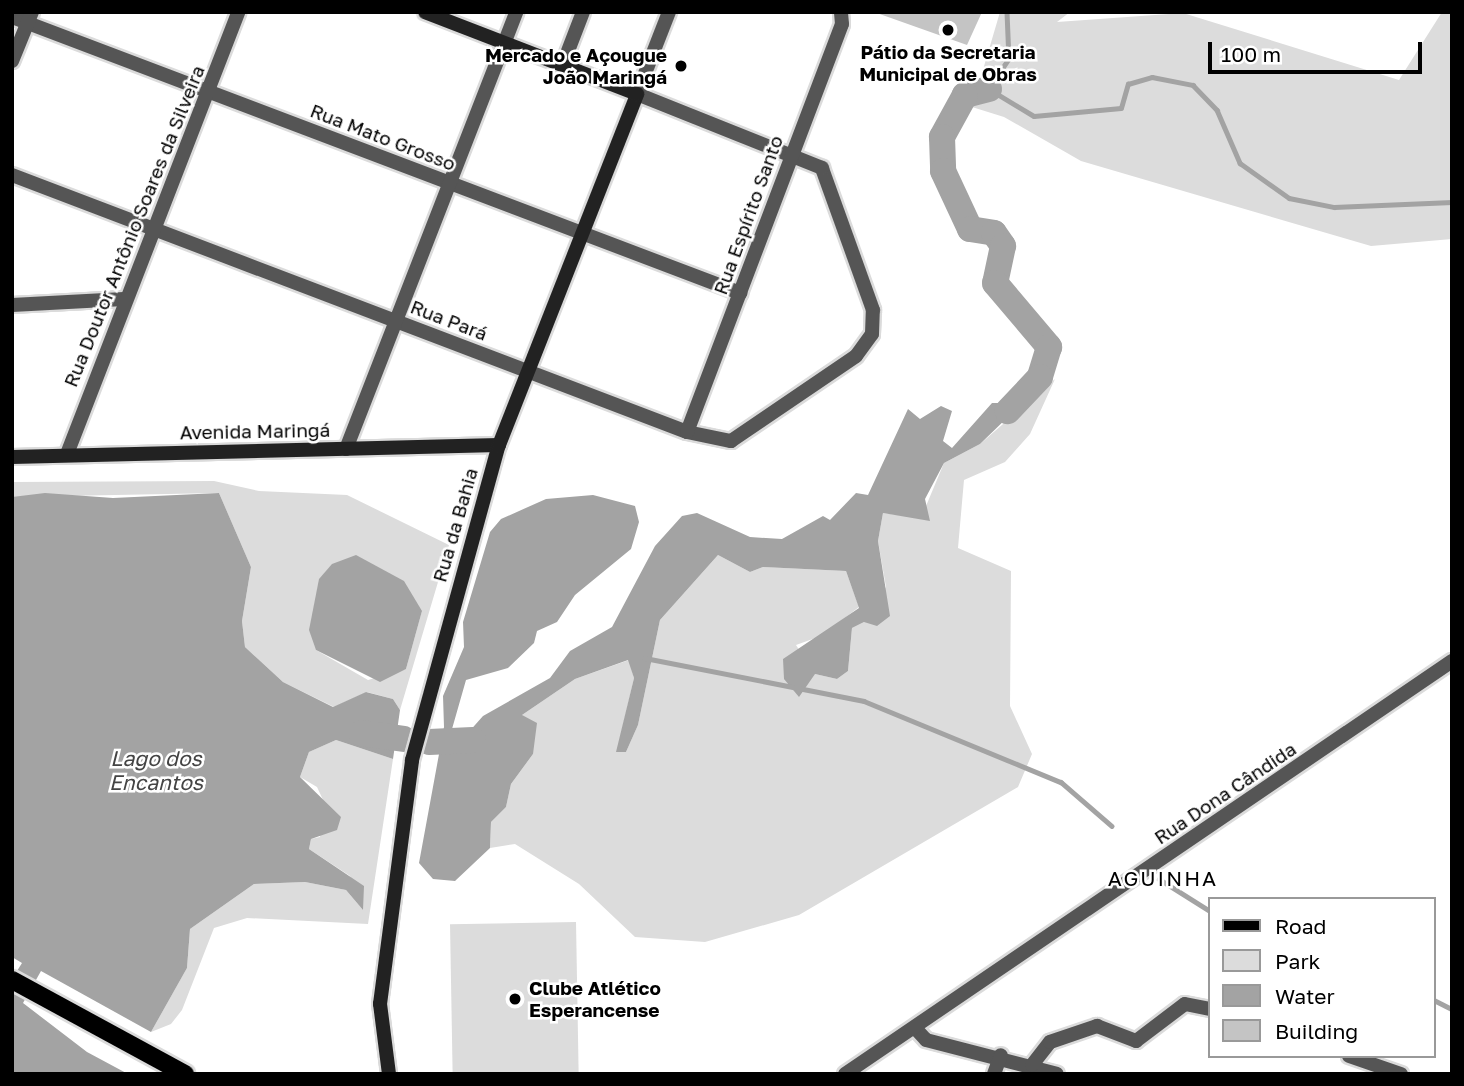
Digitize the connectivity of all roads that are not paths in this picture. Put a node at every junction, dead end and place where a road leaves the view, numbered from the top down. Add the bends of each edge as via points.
1 (238, 12) edge
2 (425, 12) edge
3 (516, 12) edge
4 (583, 12) edge
5 (669, 12) edge
6 (841, 12) edge
7 (12, 18) edge
8 (30, 18) edge
9 (505, 41) junction
10 (12, 61) edge
11 (563, 64) junction
12 (209, 90) junction
13 (637, 94) junction
14 (792, 153) junction
15 (12, 175) edge
16 (448, 183) junction
17 (153, 227) junction
18 (583, 232) junction
19 (740, 293) junction
20 (124, 299) junction
21 (12, 305) edge
22 (396, 321) junction
23 (529, 370) junction
24 (687, 432) junction
25 (499, 445) junction
26 (346, 449) junction
27 (67, 454) junction
28 (12, 457) edge
29 (1452, 661) edge
30 (12, 980) edge
31 (1208, 1009) edge
32 (915, 1028) junction
33 (1001, 1055) junction
34 (1355, 1058) edge
35 (1032, 1065) junction
36 (185, 1074) edge
37 (389, 1074) edge
38 (845, 1074) edge
39 (994, 1074) edge
40 (1057, 1074) edge
41 (1401, 1074) edge

1 - 12 street, Rua Doutor Antônio Soares da Silveira
2 - 9 street
3 - 9 street
4 - 11 street
5 - 13 street, Rua da Bahia
6 - 14 street, Rua Espírito Santo via 842,24
7 - 8 street, Rua Mato Grosso
8 - 10 street
8 - 12 street, Rua Mato Grosso
9 - 11 street
9 - 16 street
11 - 13 street
12 - 16 street, Rua Mato Grosso
12 - 17 street, Rua Doutor Antônio Soares da Silveira
13 - 14 street
13 - 18 street, Rua da Bahia
14 - 19 street, Rua Espírito Santo
14 - 24 street, Rua Pará via 816,164 830,181 873,310 872,334 856,356 731,441
15 - 17 street, Rua Pará
16 - 18 street, Rua Mato Grosso
16 - 22 street
17 - 20 street, Rua Doutor Antônio Soares da Silveira
17 - 22 street, Rua Pará
18 - 19 street, Rua Mato Grosso
18 - 23 street, Rua da Bahia
19 - 24 street, Rua Espírito Santo
20 - 21 street
20 - 27 street, Rua Doutor Antônio Soares da Silveira
22 - 23 street, Rua Pará
22 - 26 street
23 - 24 street, Rua Pará
23 - 25 street, Rua da Bahia
25 - 26 street, Avenida Maringá
25 - 37 street, Rua da Bahia via 412,760 380,1004
26 - 27 street, Avenida Maringá
27 - 28 street, Avenida Maringá
29 - 32 street, Rua Dona Cândida
30 - 36 main road
31 - 35 street via 1185,1004 1136,1041 1097,1026 1050,1042
32 - 33 street via 926,1040
32 - 38 street, Rua Dona Cândida
33 - 35 street
33 - 39 street
34 - 41 street
35 - 40 street

